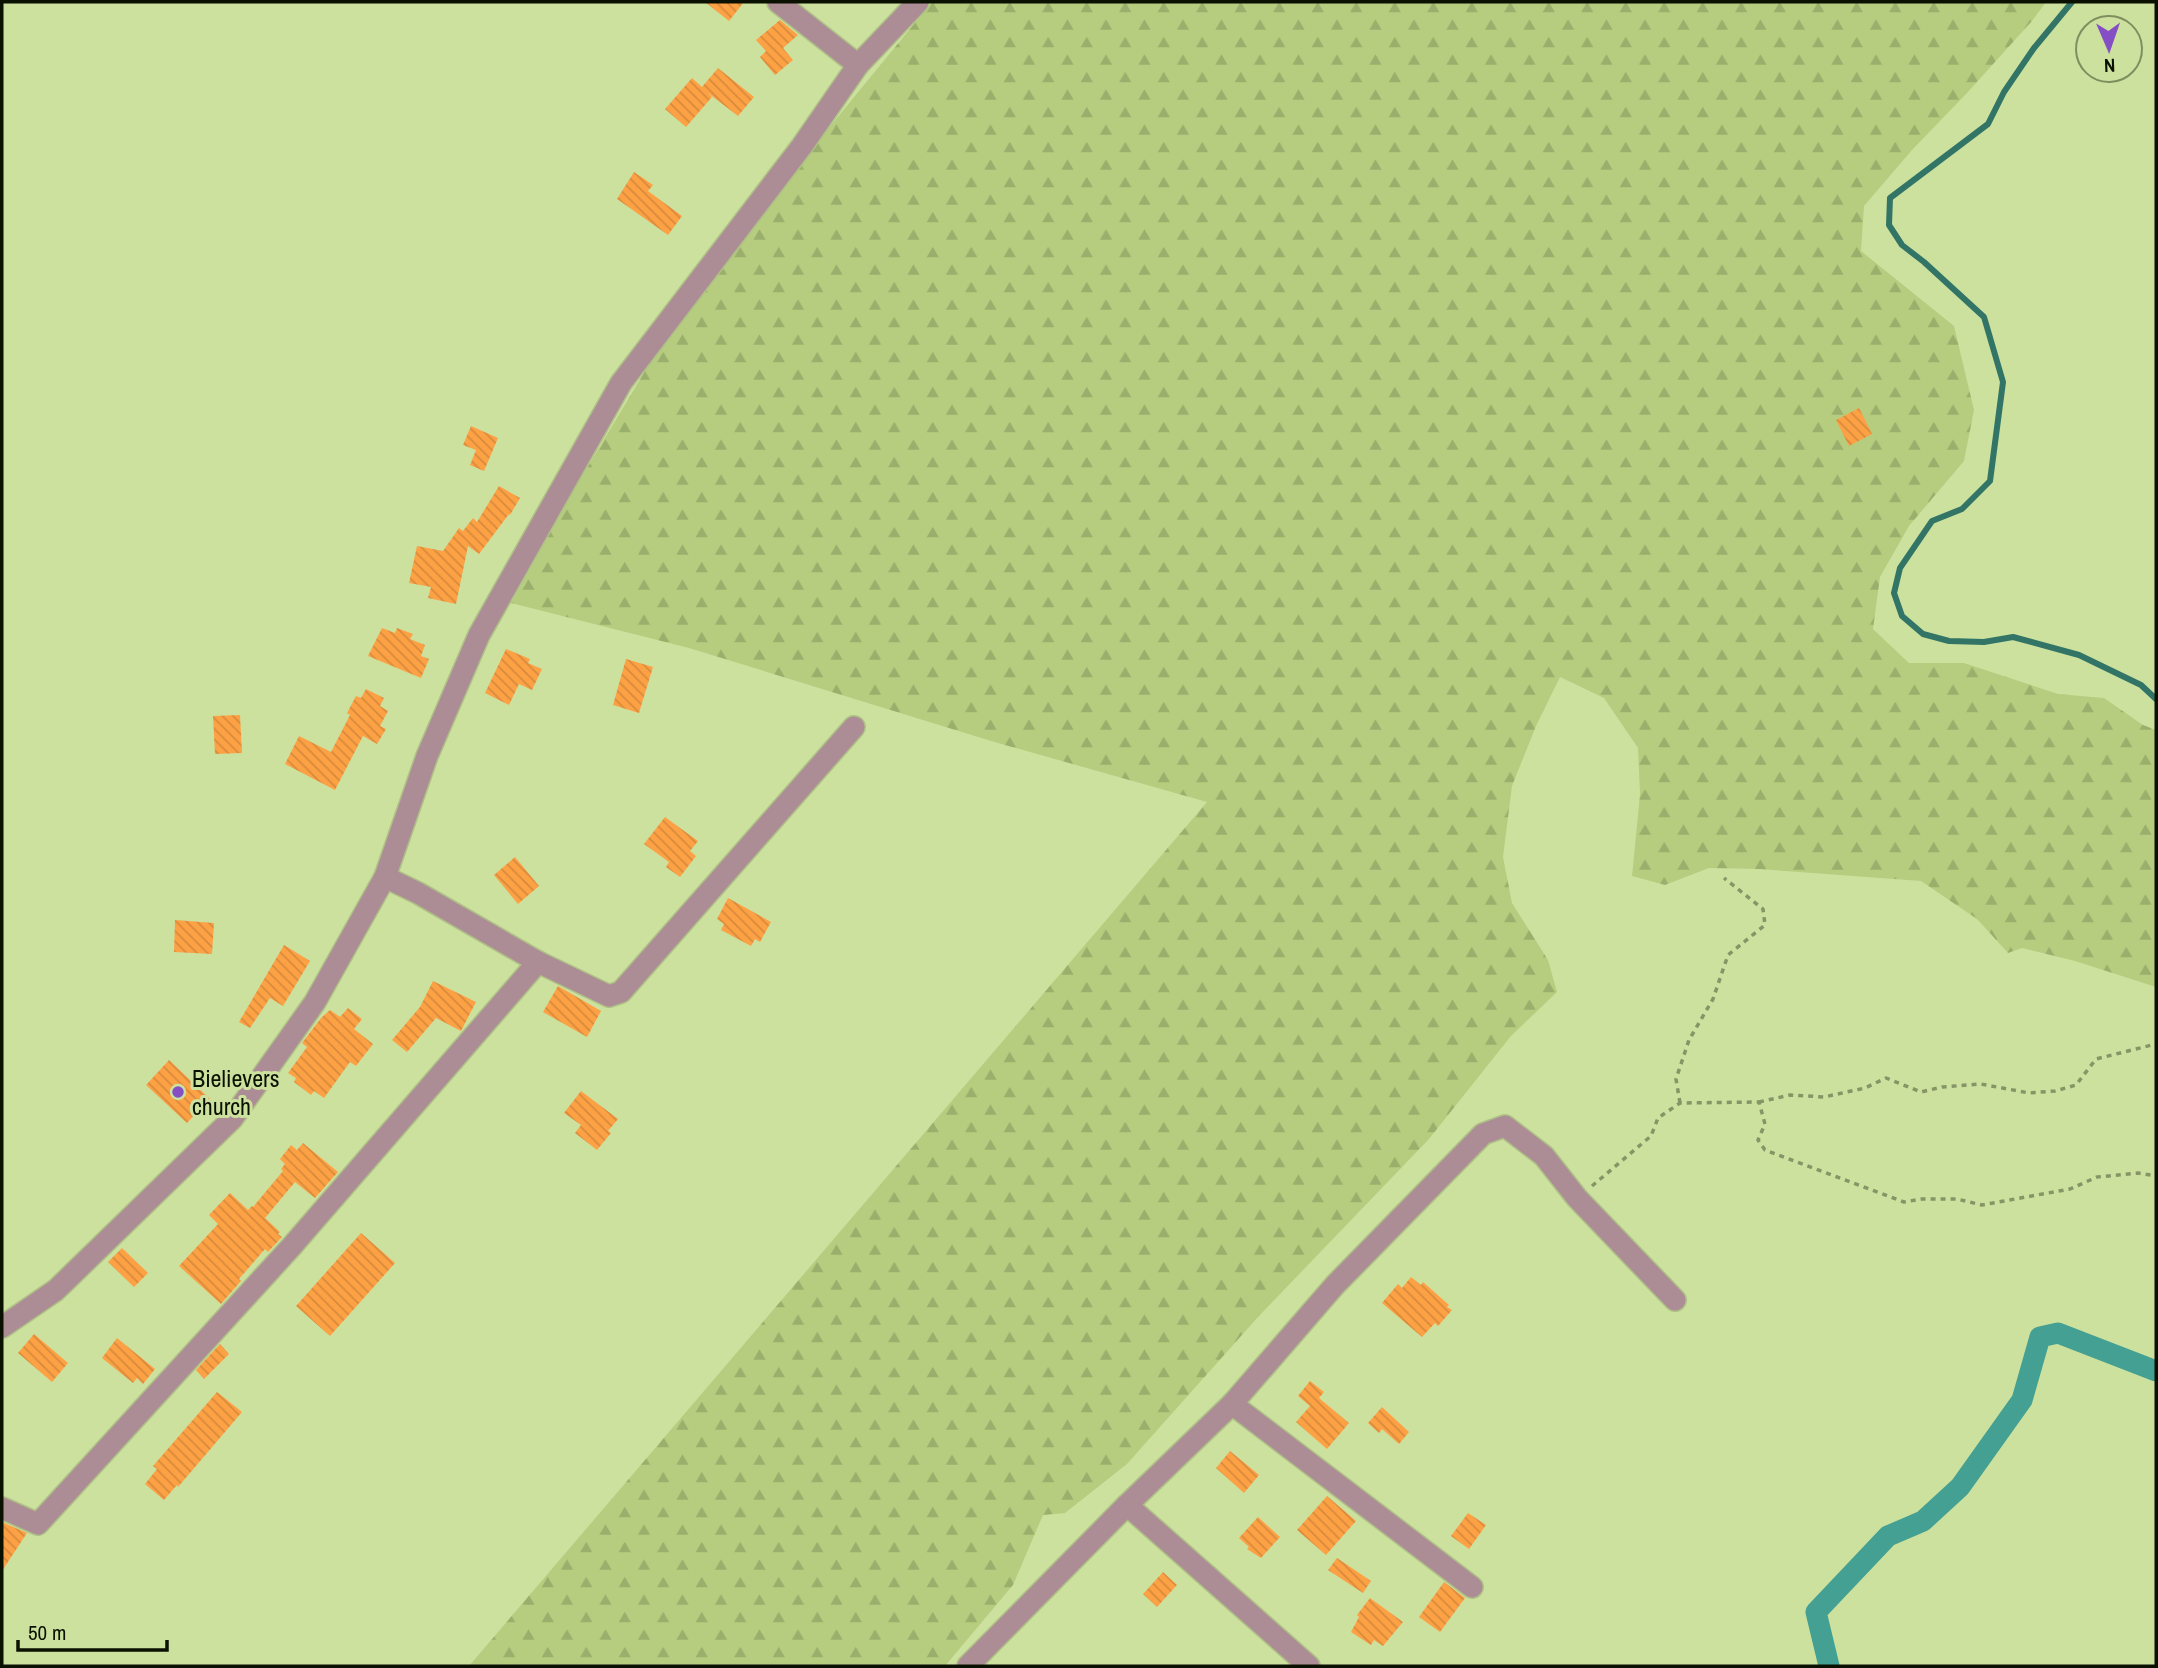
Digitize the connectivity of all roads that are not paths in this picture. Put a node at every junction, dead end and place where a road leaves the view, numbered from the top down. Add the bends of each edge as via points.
1 (778, 2) edge
2 (918, 2) edge
3 (858, 65) junction
4 (854, 727) dead end
5 (385, 877) junction
6 (538, 962) junction
7 (1675, 1300) dead end
8 (2, 1326) edge
9 (1232, 1404) junction
10 (1127, 1506) junction
11 (2, 1508) edge
12 (1472, 1587) dead end
13 (968, 1666) edge
14 (1309, 1666) edge

1 - 3 street
2 - 3 street
3 - 5 street via 802,146 621,383 479,635 427,756
4 - 6 street via 621,992 609,996
5 - 6 street
5 - 8 street via 315,1002 232,1119 55,1290
6 - 11 street via 292,1246 38,1524
7 - 9 street via 1577,1198 1544,1156 1505,1126 1483,1134 1335,1285
9 - 10 street
9 - 12 street
10 - 13 street
10 - 14 street

